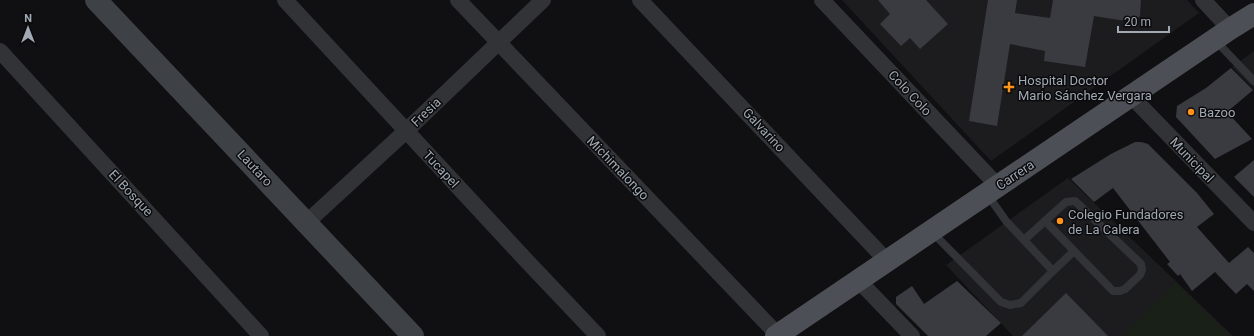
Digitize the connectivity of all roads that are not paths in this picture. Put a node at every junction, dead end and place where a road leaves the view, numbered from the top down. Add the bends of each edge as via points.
1 (96, 0) edge
2 (285, 0) edge
3 (458, 0) edge
4 (544, 0) edge
5 (640, 0) edge
6 (822, 0) edge
7 (1204, 0) edge
8 (1254, 14) edge
9 (1222, 34) junction
10 (498, 43) junction
11 (0, 51) edge
12 (1254, 81) edge
13 (1131, 96) junction
14 (406, 131) junction
15 (992, 190) junction
16 (1045, 221) junction
17 (306, 223) junction
18 (1254, 223) edge
19 (931, 231) junction
20 (1024, 240) junction
21 (1074, 251) junction
22 (887, 261) junction
23 (1053, 271) junction
24 (858, 280) junction
25 (777, 335) edge
26 (262, 336) edge
27 (413, 336) edge
28 (598, 336) edge
29 (912, 336) edge

1 - 17 street, Lautaro
2 - 14 street, Tucapel
3 - 10 street, Michimalongo
4 - 10 street, Fresia
5 - 22 street, Galvarino
6 - 15 street, Colo Colo
7 - 9 street
8 - 9 main road, Carrera
9 - 12 lane
9 - 13 main road, Carrera
10 - 14 street, Fresia
10 - 25 street, Michimalongo
11 - 26 street, El Bosque
13 - 15 main road, Carrera
13 - 18 street, Municipal
14 - 17 street, Fresia
14 - 28 street, Tucapel
15 - 19 main road, Carrera
15 - 20 lane via 1006,221
16 - 20 lane
16 - 21 lane
16 - 21 lane via 1066,202 1075,201 1141,264 1142,270 1125,289 1114,291
17 - 27 street, Lautaro
19 - 22 main road, Carrera
19 - 23 lane via 1001,302 1010,305 1021,303
20 - 23 lane
21 - 23 lane
22 - 24 main road, Carrera
24 - 25 main road, Carrera
24 - 29 street

